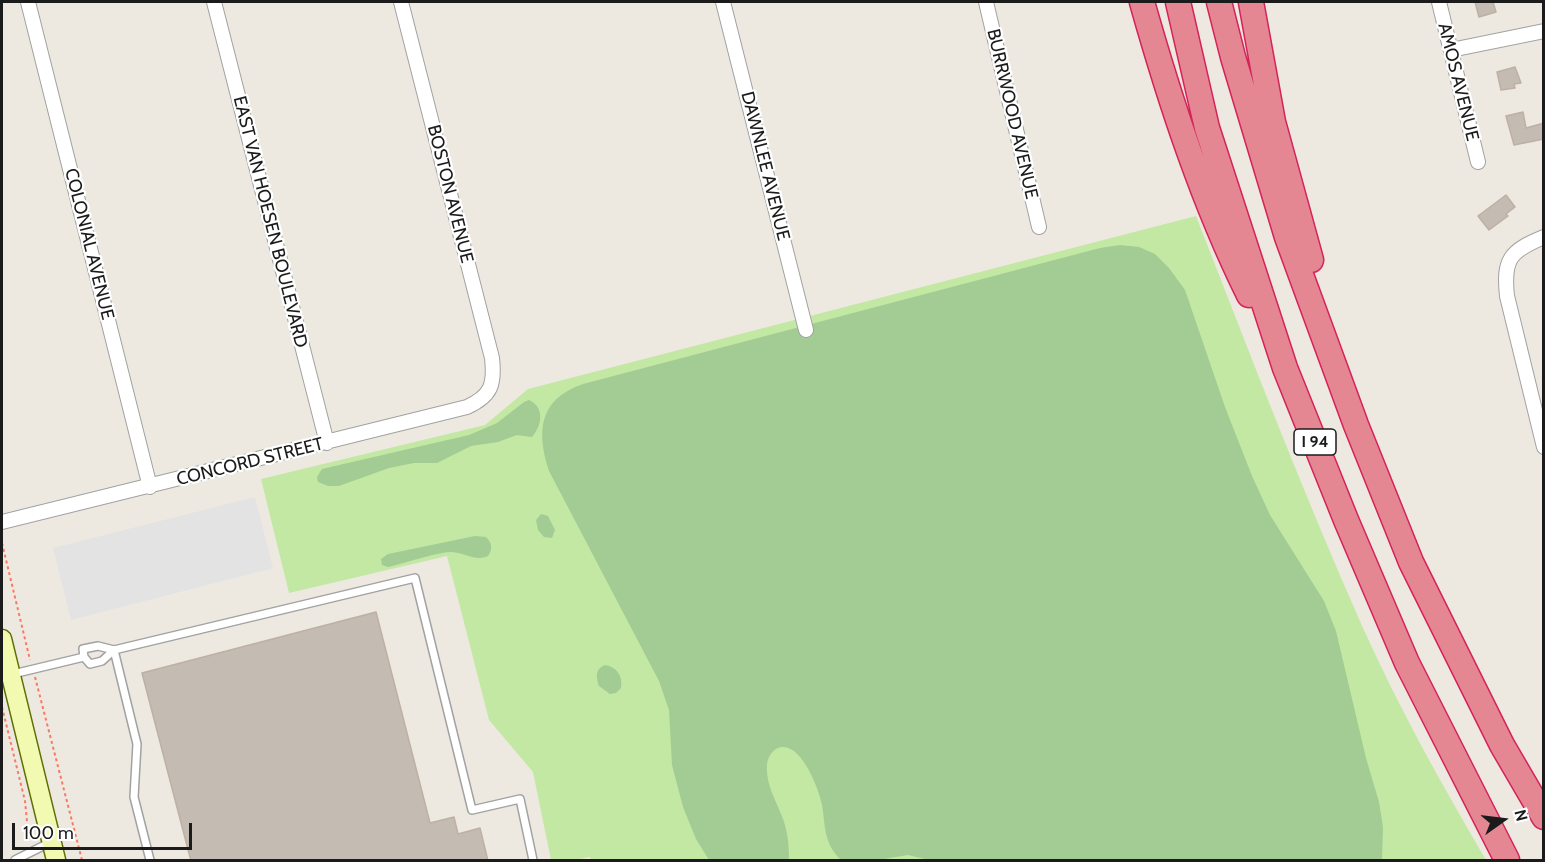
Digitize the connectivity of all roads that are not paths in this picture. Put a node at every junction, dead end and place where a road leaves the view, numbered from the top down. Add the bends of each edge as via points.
1 (28, 2) edge
2 (214, 2) edge
3 (401, 2) edge
4 (723, 2) edge
5 (986, 2) edge
6 (1142, 2) edge
7 (1178, 2) edge
8 (1219, 2) edge
9 (1251, 2) edge
10 (1439, 2) edge
11 (1544, 31) edge
12 (1451, 50) junction
13 (1478, 162) dead end
14 (1039, 227) dead end
15 (1544, 237) edge
16 (806, 330) dead end
17 (1285, 368) junction
18 (491, 388) joint
19 (1356, 425) junction
20 (327, 443) junction
21 (1544, 447) edge
22 (150, 487) junction
23 (2, 522) edge
24 (2, 639) edge
25 (114, 650) junction
26 (84, 657) junction
27 (10, 675) junction
28 (1544, 817) edge
29 (52, 842) junction
30 (15, 861) edge
31 (56, 861) edge
32 (150, 861) edge
33 (532, 861) edge
34 (1507, 861) edge

1 - 22 street, COLONIAL AVENUE
2 - 20 street, EAST VAN HOESEN BOULEVARD
3 - 18 street, BOSTON AVENUE via 492,358
4 - 16 street, DAWNLEE AVENUE
5 - 14 street, BURRWOOD AVENUE
6 - 17 highway via 1226,249
7 - 17 highway, I 94 via 1207,128
8 - 19 highway, I 94 via 1287,237
9 - 19 highway via 1273,122
10 - 12 street, AMOS AVENUE
11 - 12 street
12 - 13 street, AMOS AVENUE
15 - 21 street via 1511,256 1505,277
17 - 34 highway, I 94 via 1407,663
18 - 20 street, CONCORD STREET via 481,401 467,407
19 - 28 highway, I 94 via 1411,562 1502,746
20 - 22 street, CONCORD STREET
22 - 23 street, CONCORD STREET
24 - 27 street
25 - 26 lane via 102,661 90,664
25 - 26 lane via 98,646 83,649
25 - 32 lane via 137,744 134,797
25 - 33 lane via 415,578 472,810 520,799
26 - 27 lane
27 - 29 street
29 - 30 lane
29 - 31 street

